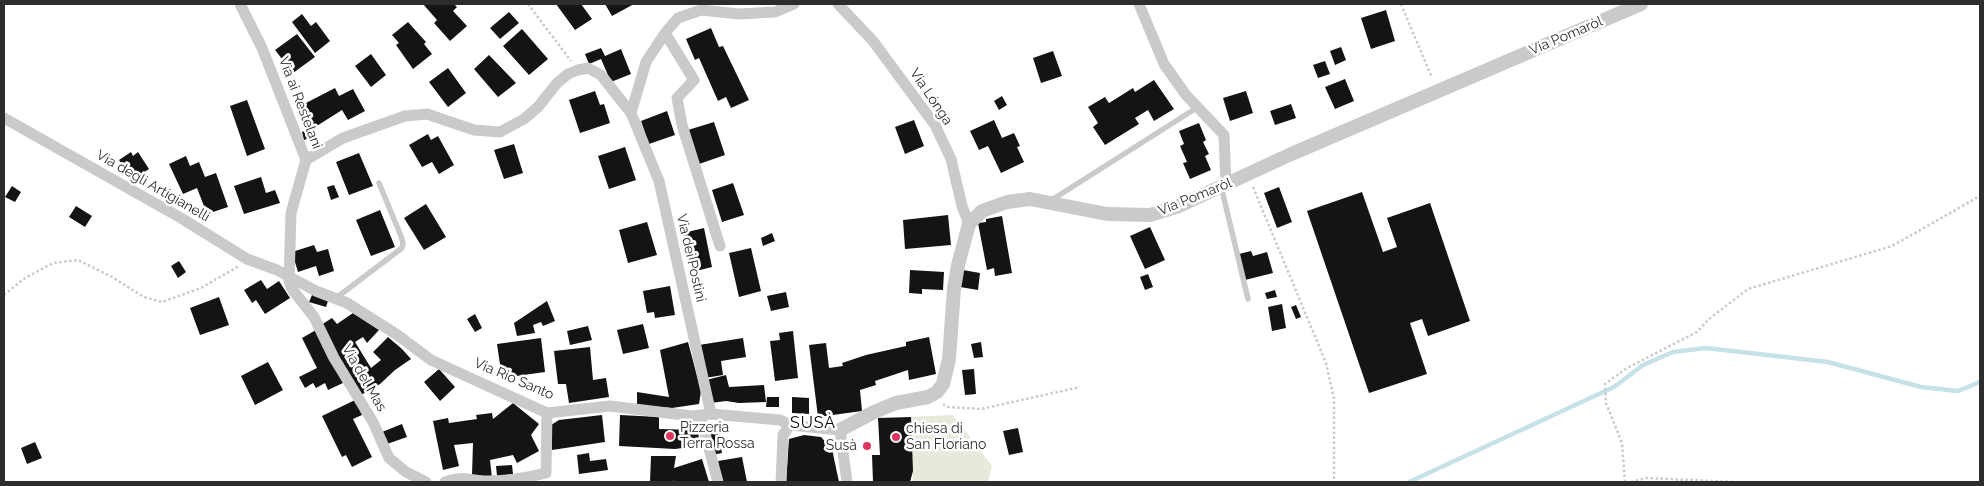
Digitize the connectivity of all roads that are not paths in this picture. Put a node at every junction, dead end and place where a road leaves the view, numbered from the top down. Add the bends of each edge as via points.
1 (240, 4) edge
2 (794, 4) edge
3 (838, 4) edge
4 (1139, 4) edge
5 (1640, 4) edge
6 (665, 32) junction
7 (1198, 107) junction
8 (631, 113) junction
9 (4, 118) edge
10 (306, 160) junction
11 (379, 183) dead end
12 (1224, 185) junction
13 (1048, 202) junction
14 (969, 224) junction
15 (720, 246) dead end
16 (290, 277) junction
17 (336, 298) junction
18 (1248, 299) dead end
19 (547, 413) junction
20 (706, 415) junction
21 (790, 425) junction
22 (840, 430) junction
23 (549, 478) edge
24 (426, 482) edge
25 (445, 482) edge
26 (718, 482) edge
27 (781, 482) edge
28 (847, 482) edge

1 - 10 street, Via ai Restelani via 262,48
2 - 6 street via 775,12 739,14 701,10 678,18
3 - 14 street, Via Lónga via 873,41 935,125 951,159
4 - 7 street via 1164,64
5 - 12 street, Via Pomaròl via 1440,90 1395,114
6 - 8 street via 646,62
6 - 15 street, Via dei Postini via 694,80 676,98
7 - 12 street via 1224,134
7 - 13 lane
8 - 10 street, Via dei Postini via 601,75 588,68 568,74 524,119 500,132 474,130 427,114 405,116 343,138
8 - 20 street, Via dei Postini via 659,181
9 - 16 street, Via degli Artigianelli via 247,258
10 - 16 street, Via ai Restelani via 291,214
11 - 17 lane via 401,236 402,248
12 - 13 street, Via Pomaròl via 1179,206 1150,215 1107,214
12 - 18 lane
13 - 14 street, Via Pomaròl via 1030,199 1007,202 982,211
14 - 22 street via 954,289 947,373 938,392 896,403
16 - 17 street, Via Rio Santo
16 - 24 street, Via del Mas via 292,289 314,317 334,358 373,422 389,458
17 - 19 street, Via Rio Santo via 396,334 431,360
19 - 20 street, Via Rio Santo via 610,406
19 - 23 street
20 - 21 street, Via Rio Santo via 780,420
20 - 26 street, Via dei Postini
21 - 22 street, Via Rio Santo
21 - 27 street via 783,434
22 - 28 street
23 - 25 street via 485,481 464,477

